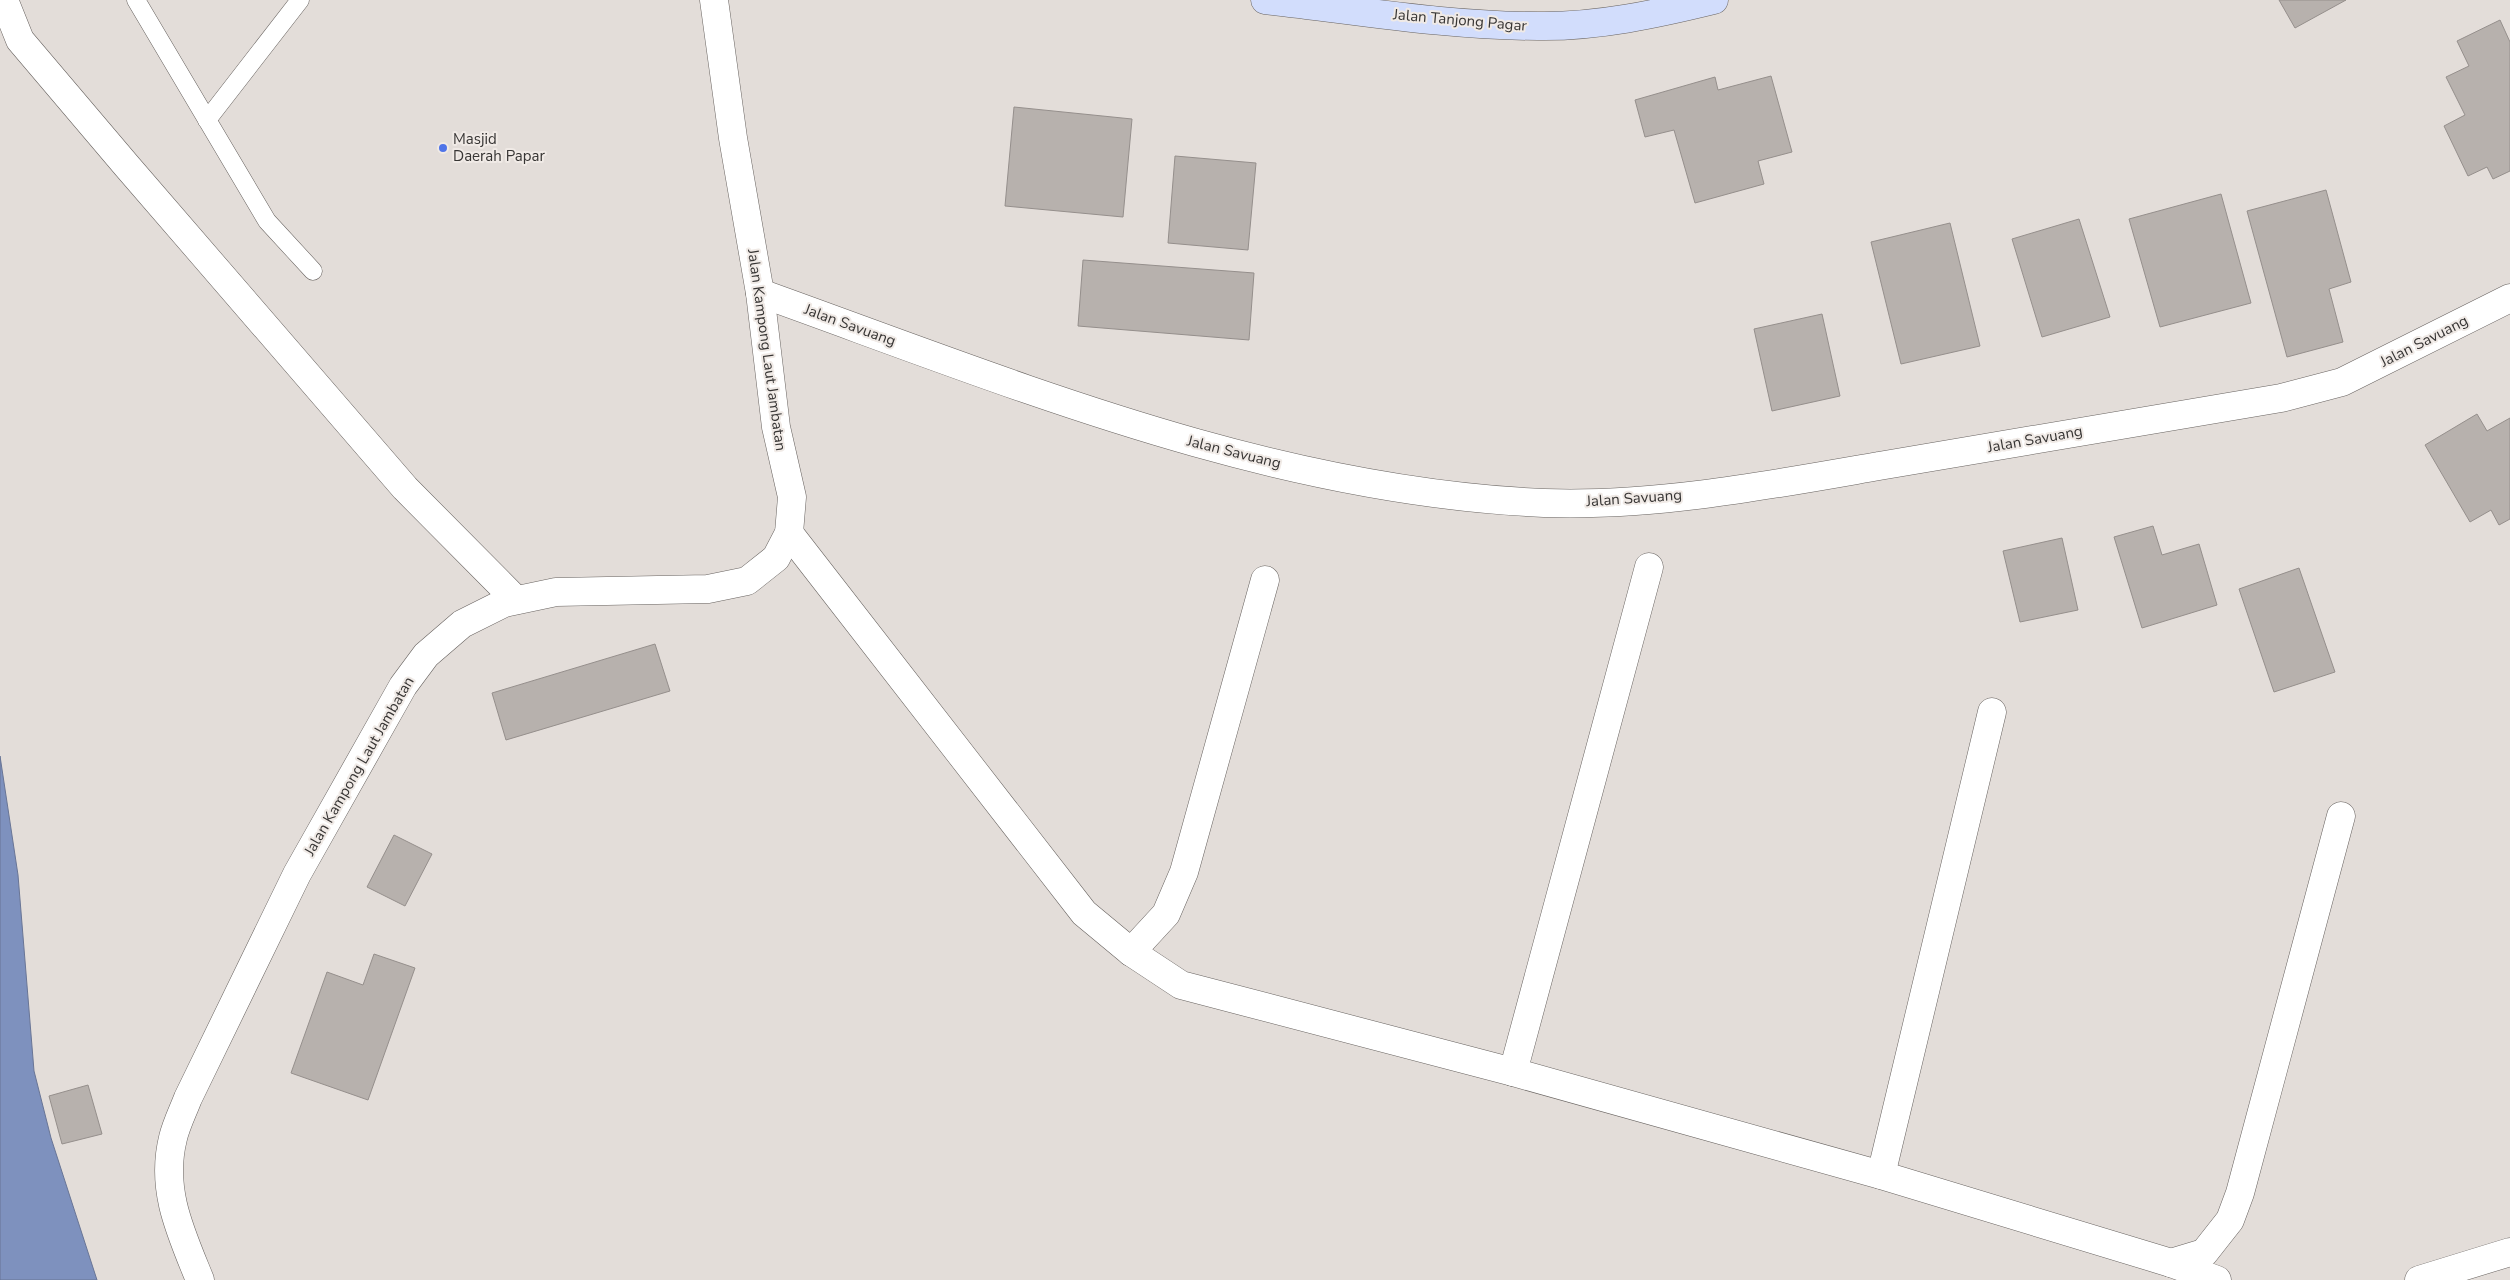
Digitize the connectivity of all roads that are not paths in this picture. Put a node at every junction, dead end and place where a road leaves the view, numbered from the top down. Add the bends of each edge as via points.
1 (4, 0) edge
2 (136, 0) edge
3 (300, 0) edge
4 (714, 0) edge
5 (1265, 0) edge
6 (1714, 0) edge
7 (207, 120) junction
8 (313, 271) dead end
9 (760, 292) junction
10 (2510, 298) edge
11 (789, 533) junction
12 (1649, 567) dead end
13 (1265, 580) dead end
14 (516, 600) junction
15 (1992, 712) dead end
16 (2341, 816) dead end
17 (1131, 952) junction
18 (1513, 1072) junction
19 (1881, 1175) junction
20 (2510, 1252) edge
21 (2171, 1263) junction
22 (200, 1280) edge
23 (2216, 1280) edge
24 (2419, 1280) edge

1 - 14 street via 20,40 126,165 405,488
2 - 7 lane
3 - 7 lane
4 - 9 street, Jalan Kampong Laut Jambatan via 733,138
5 - 6 main road, Jalan Tanjong Pagar via 1485,25 1540,26 1657,14
7 - 8 lane via 267,221
9 - 10 street, Jalan Savuang via 1109,418 1209,447 1325,475 1437,493 1546,503 1643,500 1754,487 2281,398 2342,382
9 - 11 street, Jalan Kampong Laut Jambatan via 776,427 792,497
11 - 14 street, Jalan Kampong Laut Jambatan via 776,558 747,581 708,589 556,592
11 - 17 street via 1084,913
12 - 18 street
13 - 17 street via 1184,872 1166,914
14 - 22 street, Jalan Kampong Laut Jambatan via 462,624 426,655 403,686 297,874 188,1098 173,1136 168,1180 175,1219
15 - 19 street
16 - 21 street via 2230,1220 2204,1253
17 - 18 street via 1181,985
18 - 19 street
19 - 21 street
20 - 24 street
21 - 23 street

